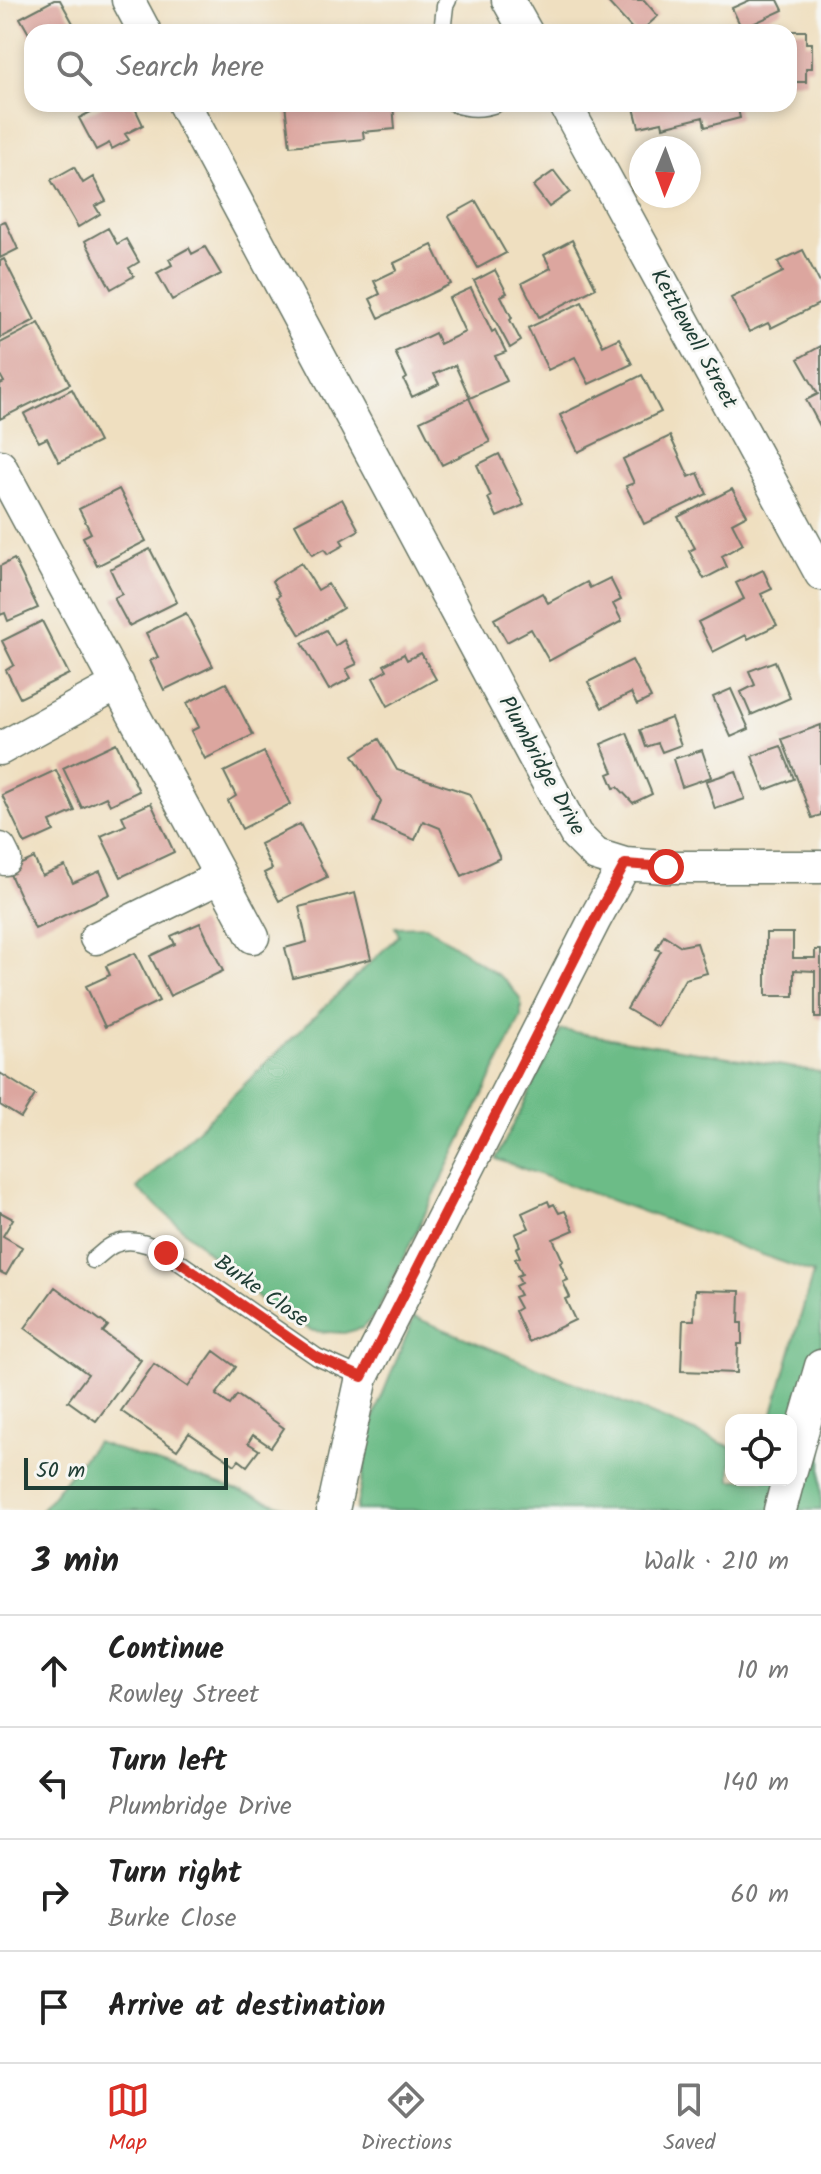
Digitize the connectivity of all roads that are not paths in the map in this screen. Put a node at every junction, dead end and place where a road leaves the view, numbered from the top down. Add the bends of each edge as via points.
1 (128, 0) edge
2 (448, 0) edge
3 (508, 0) edge
4 (141, 24) edge
5 (443, 24) edge
6 (522, 24) edge
7 (188, 112) edge
8 (569, 112) edge
9 (0, 466) edge
10 (821, 574) edge
11 (118, 684) junction
12 (4, 737) edge
13 (625, 864) junction
14 (821, 867) edge
15 (220, 877) junction
16 (253, 937) dead end
17 (96, 938) dead end
18 (93, 1260) dead end
19 (821, 1366) edge
20 (362, 1377) junction
21 (797, 1449) edge
22 (786, 1486) edge
23 (333, 1510) edge
24 (780, 1510) edge

1 - 4 street
2 - 5 lane
3 - 6 street
7 - 13 street, Plumbridge Drive via 576,835 596,855
8 - 10 street, Kettlewell Street
9 - 11 street
11 - 12 street
11 - 15 street
13 - 14 street, Plumbridge Drive
13 - 20 street
15 - 16 street
15 - 17 street
18 - 20 lane, Burke Close via 116,1243 150,1244 317,1357
19 - 21 street
20 - 23 street
22 - 24 street

